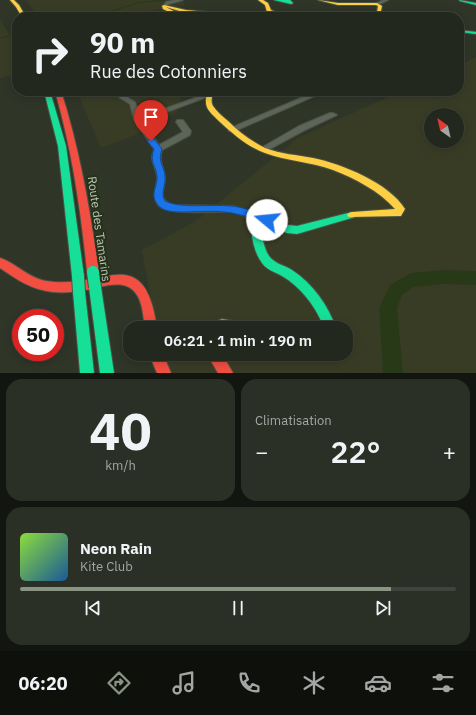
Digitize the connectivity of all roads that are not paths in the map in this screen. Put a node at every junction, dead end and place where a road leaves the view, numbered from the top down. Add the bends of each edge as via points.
1 (12, 0) edge
2 (20, 0) edge
3 (181, 0) edge
4 (260, 0) edge
5 (276, 0) edge
6 (288, 0) edge
7 (320, 0) edge
8 (461, 0) edge
9 (381, 2) edge
10 (476, 4) edge
11 (166, 5) junction
12 (20, 12) edge
13 (29, 12) edge
14 (172, 12) edge
15 (216, 12) edge
16 (272, 12) edge
17 (381, 12) edge
18 (464, 32) edge
19 (476, 33) edge
20 (48, 96) edge
21 (59, 96) edge
22 (122, 96) edge
23 (200, 96) edge
24 (208, 96) edge
25 (311, 96) edge
26 (333, 115) dead end
27 (138, 120) junction
28 (180, 122) dead end
29 (232, 128) junction
30 (158, 149) junction
31 (263, 150) junction
32 (260, 218) junction
33 (0, 262) edge
34 (150, 321) edge
35 (327, 321) edge
36 (159, 361) edge
37 (218, 361) edge
38 (87, 373) edge
39 (107, 373) edge
40 (164, 373) edge
41 (226, 373) edge

1 - 12 main road
2 - 13 main road
3 - 11 street
4 - 16 main road via 267,4
5 - 6 main road via 291,4
7 - 9 main road via 345,4
8 - 10 main road
9 - 17 main road
11 - 14 main road via 164,8
11 - 15 main road via 178,10
18 - 19 main road
20 - 38 main road, bridge via 62,146
21 - 39 main road, Route des Tamarins, bridge via 73,142 89,233
22 - 27 street via 133,103
23 - 27 street
24 - 29 main road via 210,107
25 - 29 street
26 - 31 street via 302,128
27 - 30 street
28 - 30 street via 186,133
29 - 31 main road via 244,139
30 - 32 street via 157,166 161,176 158,196 162,204 178,209 232,209
31 - 32 main road via 283,157 319,163 352,175 388,196 399,204 400,209 398,214 386,212 342,218 291,230
32 - 35 main road via 255,222 262,254 269,264 289,274 307,292
33 - 34 main road via 31,283 52,288 68,288 108,280 129,280 139,286 144,295
36 - 40 main road
37 - 41 main road

